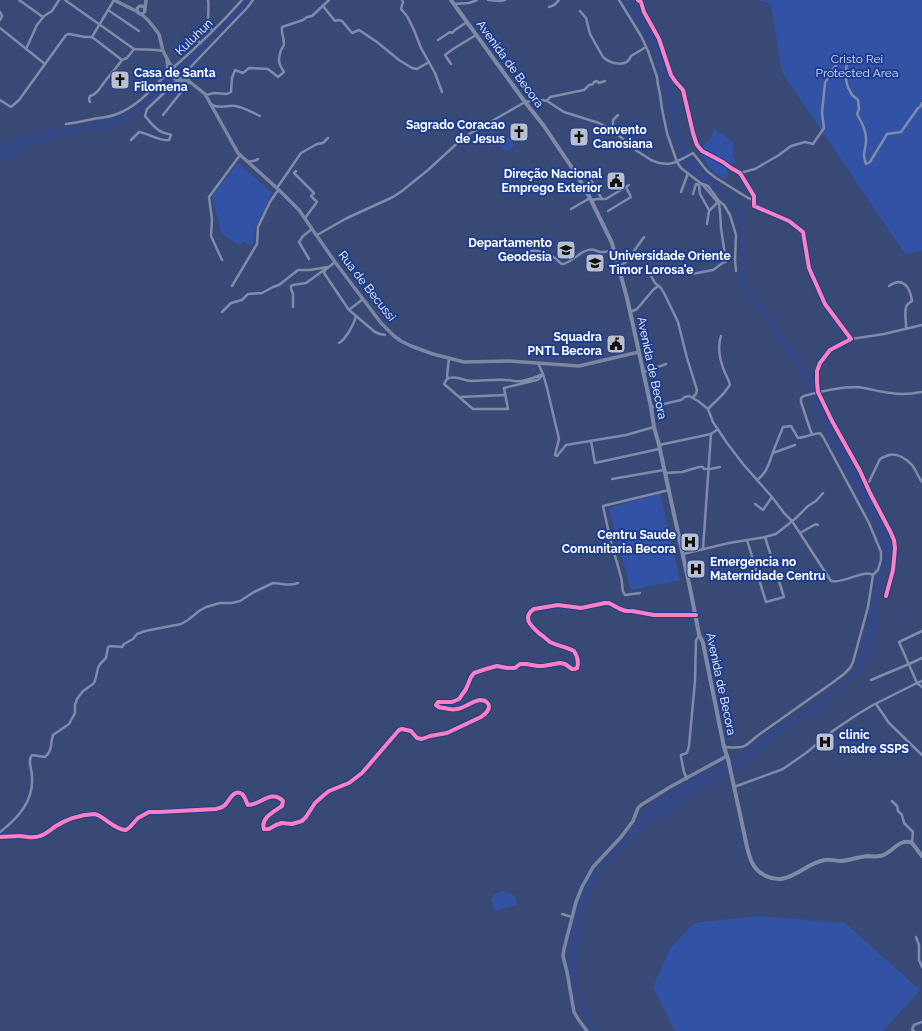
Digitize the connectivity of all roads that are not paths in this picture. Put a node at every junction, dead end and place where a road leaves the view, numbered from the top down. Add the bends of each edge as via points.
1 (19, 0) edge
2 (59, 0) edge
3 (65, 0) edge
4 (114, 0) edge
5 (145, 0) edge
6 (208, 0) edge
7 (242, 0) edge
8 (254, 0) edge
9 (329, 0) edge
10 (402, 0) edge
11 (477, 0) edge
12 (488, 0) edge
13 (504, 0) edge
14 (559, 0) edge
15 (619, 0) edge
16 (638, 0) edge
17 (452, 2) edge
18 (323, 6) junction
19 (139, 7) junction
20 (549, 7) dead end
21 (131, 8) junction
22 (108, 10) junction
23 (0, 12) edge
24 (142, 12) junction
25 (580, 12) dead end
26 (43, 17) junction
27 (0, 20) edge
28 (467, 22) junction
29 (99, 24) junction
30 (0, 28) edge
31 (139, 31) dead end
32 (212, 31) junction
33 (476, 35) junction
34 (191, 36) dead end
35 (92, 37) junction
36 (438, 40) dead end
37 (201, 43) junction
38 (646, 47) junction
39 (26, 49) junction
40 (134, 49) junction
41 (163, 51) junction
42 (167, 58) junction
43 (122, 60) junction
44 (429, 62) junction
45 (46, 64) junction
46 (451, 64) dead end
47 (174, 68) junction
48 (168, 73) junction
49 (111, 74) junction
50 (182, 76) junction
51 (176, 80) junction
52 (119, 81) dead end
53 (189, 81) junction
54 (605, 81) dead end
55 (442, 92) dead end
56 (206, 95) junction
57 (0, 100) edge
58 (547, 101) junction
59 (90, 102) dead end
60 (525, 102) junction
61 (922, 103) edge
62 (212, 105) junction
63 (618, 114) dead end
64 (163, 115) dead end
65 (260, 116) dead end
66 (66, 124) dead end
67 (611, 129) junction
68 (328, 138) dead end
69 (131, 140) dead end
70 (240, 155) junction
71 (258, 159) dead end
72 (248, 162) junction
73 (677, 162) junction
74 (296, 171) dead end
75 (688, 173) junction
76 (740, 173) junction
77 (588, 175) dead end
78 (278, 189) junction
79 (681, 192) dead end
80 (693, 194) dead end
81 (590, 199) junction
82 (603, 199) junction
83 (754, 200) junction
84 (718, 202) junction
85 (570, 209) dead end
86 (710, 210) junction
87 (608, 211) dead end
88 (305, 218) junction
89 (707, 224) dead end
90 (312, 229) junction
91 (317, 235) junction
92 (644, 237) dead end
93 (613, 249) junction
94 (531, 251) dead end
95 (309, 258) dead end
96 (222, 260) dead end
97 (335, 262) junction
98 (618, 266) junction
99 (328, 267) junction
100 (647, 269) dead end
101 (325, 270) junction
102 (736, 271) dead end
103 (692, 274) dead end
104 (232, 286) dead end
105 (658, 286) junction
106 (889, 286) dead end
107 (364, 299) junction
108 (293, 307) dead end
109 (349, 310) junction
110 (222, 312) dead end
111 (630, 312) junction
112 (356, 316) junction
113 (922, 325) edge
114 (906, 329) junction
115 (385, 335) dead end
116 (721, 336) dead end
117 (851, 339) junction
118 (339, 343) dead end
119 (639, 352) junction
120 (538, 362) junction
121 (666, 364) dead end
122 (643, 372) junction
123 (543, 374) junction
124 (448, 378) junction
125 (817, 392) junction
126 (922, 392) edge
127 (505, 394) junction
128 (459, 397) junction
129 (693, 398) junction
130 (651, 407) junction
131 (708, 409) junction
132 (654, 427) junction
133 (718, 429) junction
134 (711, 434) junction
135 (812, 434) junction
136 (591, 441) junction
137 (795, 445) dead end
138 (660, 447) junction
139 (773, 453) junction
140 (720, 467) dead end
141 (708, 469) junction
142 (665, 471) junction
143 (612, 479) dead end
144 (757, 480) junction
145 (922, 482) edge
146 (865, 483) junction
147 (669, 490) junction
148 (824, 493) dead end
149 (772, 497) junction
150 (755, 504) dead end
151 (792, 521) junction
152 (818, 525) dead end
153 (800, 532) junction
154 (765, 537) junction
155 (747, 540) junction
156 (611, 544) junction
157 (605, 546) dead end
158 (703, 549) junction
159 (683, 554) junction
160 (873, 575) junction
161 (298, 583) dead end
162 (640, 593) dead end
163 (886, 596) dead end
164 (696, 615) junction
165 (922, 631) edge
166 (700, 634) junction
167 (922, 658) edge
168 (909, 664) junction
169 (871, 680) dead end
170 (922, 681) edge
171 (917, 683) junction
172 (922, 687) edge
173 (876, 704) junction
174 (724, 748) junction
175 (922, 755) edge
176 (728, 758) junction
177 (686, 778) junction
178 (734, 788) junction
179 (892, 801) dead end
180 (0, 832) edge
181 (0, 837) edge
182 (912, 843) junction
183 (922, 856) edge
184 (562, 914) dead end
185 (572, 917) junction
186 (916, 937) dead end
187 (922, 967) edge
188 (922, 1022) edge
189 (587, 1031) edge
190 (914, 1031) edge

1 - 26 street
2 - 26 street via 52,11
3 - 29 street
4 - 21 street
4 - 22 street
5 - 19 street
5 - 24 street
6 - 32 street via 208,20
7 - 32 street, Kuluhun
8 - 50 street
9 - 18 street
10 - 44 street via 401,9 407,16
11 - 17 street via 469,3
12 - 13 street
14 - 20 street via 554,6
15 - 38 street
16 - 76 street via 664,50 671,75 683,90 697,145 702,151
17 - 28 main road, Avenida de Becora
18 - 44 street via 335,21 342,21 352,33 360,30 364,32 412,68 417,69
18 - 56 street via 312,16 282,27 284,44 279,65 284,72 278,77 268,69 249,68 243,73 235,70 231,92
19 - 21 street
19 - 24 street via 137,10
19 - 24 street via 142,6
21 - 24 street
22 - 29 street
22 - 31 street
23 - 27 street
24 - 41 street via 159,34
25 - 38 street via 586,18 590,34 605,59 622,64
26 - 39 street
28 - 33 main road, Avenida de Becora
28 - 36 street
29 - 35 street
29 - 40 street
30 - 39 street
32 - 37 street, Kuluhun
33 - 46 street via 445,55
33 - 60 main road, Avenida de Becora
34 - 37 street
35 - 43 street
35 - 45 street via 66,35
37 - 47 street, Kuluhun
38 - 73 street via 657,77 667,134
39 - 45 street
40 - 41 street
40 - 43 street
41 - 42 street
42 - 47 street
42 - 48 street
43 - 49 street
44 - 55 street
45 - 57 street via 22,98 12,107
47 - 48 street, Kuluhun
48 - 51 street
48 - 66 street, Kuluhun via 143,98 117,114
49 - 52 street
49 - 59 street via 99,90 90,96
50 - 51 street
50 - 53 street, Rua de Becussi
51 - 53 street
51 - 69 street via 147,109 145,116 160,132 169,133 169,140 165,141 142,132
53 - 56 street, Rua de Becussi
53 - 64 street
54 - 58 street via 594,82 584,90 550,97
56 - 62 street, Rua de Becussi
58 - 60 street
58 - 67 street via 564,112
60 - 81 main road, Avenida de Becora via 577,175
60 - 91 street via 464,137 393,197
61 - 76 street via 902,132 887,134 870,162 866,164 864,156 867,139 857,114 860,109 858,100 851,94 847,82 847,63 844,59 840,60 825,83 822,113 824,128 813,144 805,142 791,146 755,169
62 - 65 street via 218,108 234,106
62 - 70 street, Rua de Becussi
63 - 67 street via 612,122
67 - 73 street via 651,160 668,164
68 - 78 street via 301,153
70 - 72 street, Rua de Becussi
70 - 96 street via 209,197 211,236
71 - 72 street
72 - 78 street, Rua de Becussi
73 - 75 street
73 - 83 street via 693,153 703,167 716,178
74 - 88 street via 294,173 314,193 312,196 317,202
75 - 79 street
75 - 84 street via 708,186
76 - 83 street
77 - 82 street
78 - 88 street, Rua de Becussi
78 - 104 street via 258,227 257,244
80 - 86 street via 696,184 699,185 700,194
81 - 82 street
81 - 85 street
81 - 93 main road, Avenida de Becora
82 - 87 street via 628,186 631,196
83 - 117 street via 754,206 789,221 803,232 809,268 825,304
84 - 86 street
84 - 102 street via 724,205 730,215 736,235
84 - 103 street via 726,262 713,270
86 - 89 street
88 - 90 street, Rua de Becussi
90 - 91 street, Rua de Becussi
90 - 95 street via 300,242
91 - 97 street, Rua de Becussi
92 - 98 street via 626,262
93 - 94 street via 603,252 593,249 566,264 560,263 548,254 537,250
93 - 98 main road, Avenida de Becora
97 - 99 street
97 - 107 street, Rua de Becussi
98 - 111 main road, Avenida de Becora
99 - 101 street
99 - 110 street via 298,270 280,285 259,293 248,294 242,300 231,303
100 - 105 street
101 - 108 street via 306,283 291,286
101 - 109 street via 324,275
105 - 111 street
105 - 129 street via 666,295 678,322 697,390
106 - 114 street via 898,281 902,282 911,298 912,301 905,310
107 - 109 street
107 - 120 street, Rua de Becussi via 386,328 401,341 433,354 464,362
109 - 112 street
111 - 119 main road, Avenida de Becora
112 - 115 street via 377,333
112 - 118 street via 345,338
113 - 114 street
114 - 117 street
116 - 131 street via 718,350 730,385
117 - 125 street via 830,350 820,363 817,371
119 - 120 street, Rua de Becussi via 579,366
119 - 122 main road, Avenida de Becora
120 - 123 street
121 - 122 street
122 - 130 main road, Avenida de Becora
123 - 124 street via 516,382
123 - 127 street via 537,380 504,388
123 - 136 street via 559,438 555,456 566,445
124 - 124 street via 447,376 449,358 448,376
124 - 128 street via 444,384
125 - 126 street via 833,388 858,387 903,394
125 - 135 street via 801,398
125 - 146 street
127 - 128 street
127 - 128 street via 508,409 473,409
129 - 130 street via 689,396
129 - 131 street
130 - 132 main road, Avenida de Becora
131 - 133 street
132 - 136 street
132 - 138 main road, Avenida de Becora
133 - 134 street
133 - 144 street
134 - 138 street
134 - 141 street
135 - 139 street via 798,438 791,426 783,427
135 - 160 street via 820,433 823,437 882,552 878,570
136 - 138 street via 595,463
137 - 139 street
138 - 142 main road, Avenida de Becora
139 - 144 street via 769,466
140 - 141 street
141 - 142 street via 699,467 682,472
141 - 158 street
142 - 143 street
142 - 147 main road, Avenida de Becora
144 - 149 street
145 - 146 street via 904,458 890,454 880,459 869,482
146 - 163 street via 894,540 893,570
147 - 156 street via 603,506
147 - 159 main road, Avenida de Becora
148 - 151 street
149 - 150 street via 763,510
149 - 151 street
151 - 153 street
151 - 154 street via 776,534
152 - 153 street
153 - 160 street via 831,581 866,573
154 - 155 street
154 - 155 street via 784,597 766,602
155 - 158 street
156 - 157 street
156 - 162 street via 624,594
158 - 159 street
159 - 164 main road, Avenida de Becora
160 - 174 street via 868,607 850,668 747,745 741,748
161 - 180 street via 274,583 240,602 206,607 181,624 137,634 122,647 108,647 106,658 98,668 95,681 77,699 75,713 69,724 53,735 52,746 45,757 30,757 30,795 19,815
164 - 166 main road, Avenida de Becora
164 - 181 street via 654,615 626,611 609,603 581,608 558,605 534,609 528,621 550,642 574,651 578,659 578,668 572,669 560,663 538,666 520,664 515,668 497,666 474,674 459,699 438,702 436,705 458,709 484,700 489,707 485,714 447,733 422,739 417,738 411,731 399,730 357,777 329,791 312,806 302,821 296,823 282,823 269,830 264,829 264,822 282,806 283,802 272,796 248,805 244,795 238,792 225,806 216,809 149,812 138,818 126,830 121,830 94,814 67,820 38,837
165 - 168 street via 899,642
166 - 174 main road, Avenida de Becora
166 - 177 street via 696,641 689,746 687,752 681,755
167 - 168 street
168 - 169 street
168 - 171 street
170 - 171 street
171 - 172 street
171 - 173 street
173 - 175 street via 889,723
173 - 178 street via 834,730 783,769
174 - 176 main road, Avenida de Becora
176 - 177 street
176 - 178 main road, Avenida de Becora
177 - 185 street via 639,806 633,821 593,867 579,894
178 - 182 main road, Avenida de Becora via 751,861 757,870 769,877 786,877 827,859 840,861 882,856 902,843
179 - 182 street via 902,815 904,823 913,832
182 - 183 main road
184 - 185 street
185 - 189 street via 563,956 574,1012
186 - 187 street via 920,945 919,960
188 - 190 street via 914,1025

